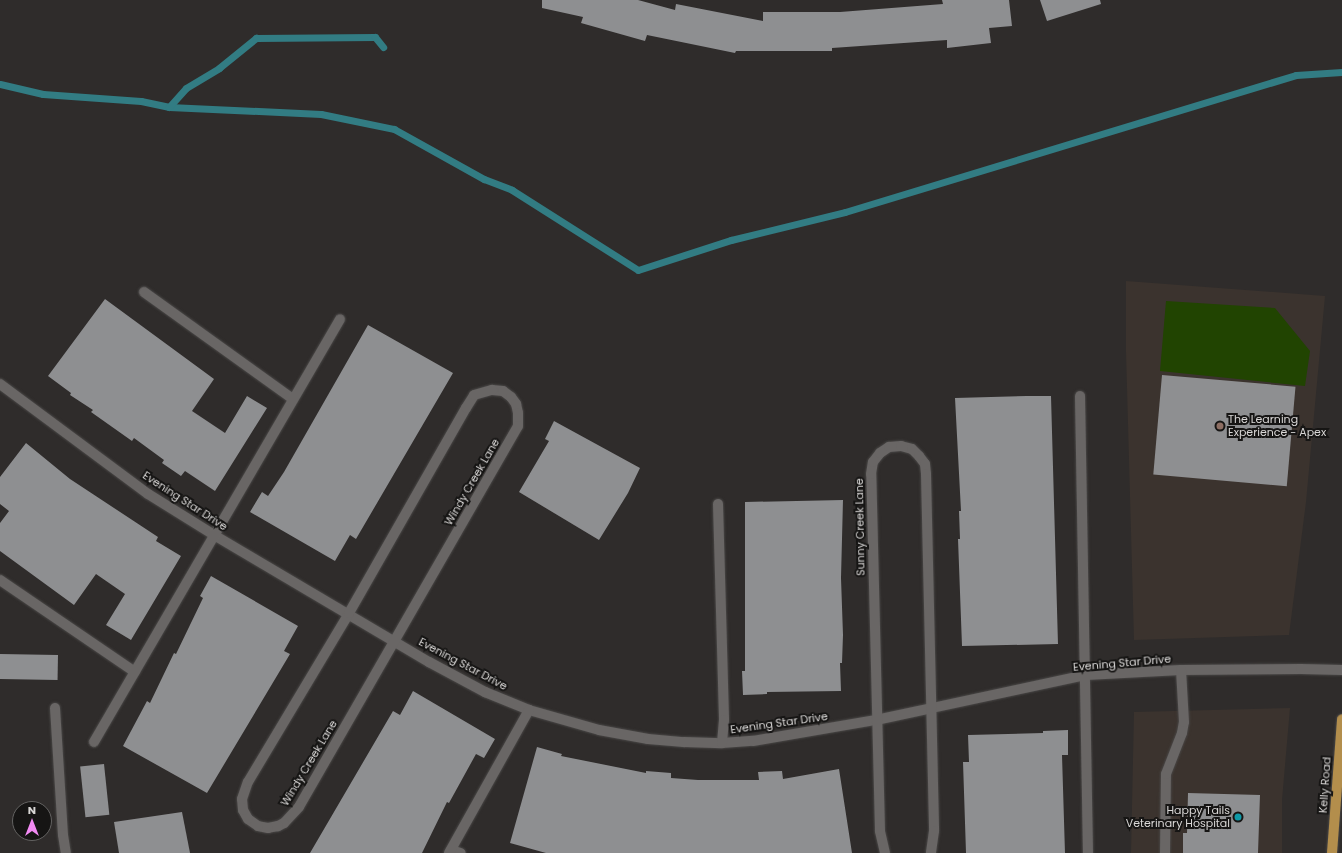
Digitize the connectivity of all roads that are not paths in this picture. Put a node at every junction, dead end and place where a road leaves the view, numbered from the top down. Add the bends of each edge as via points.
1 (144, 292) dead end
2 (340, 319) dead end
3 (0, 384) edge
4 (1080, 396) dead end
5 (293, 399) junction
6 (718, 504) dead end
7 (214, 535) junction
8 (0, 580) edge
9 (349, 613) junction
10 (395, 641) junction
11 (1181, 670) junction
12 (1342, 670) edge
13 (135, 672) junction
14 (1086, 675) junction
15 (55, 708) dead end
16 (931, 708) junction
17 (529, 710) junction
18 (1342, 718) edge
19 (876, 720) junction
20 (94, 742) dead end
21 (722, 743) junction
22 (1340, 761) edge
23 (454, 852) edge
24 (66, 853) edge
25 (885, 853) edge
26 (931, 853) edge
27 (1088, 853) edge
28 (1165, 853) edge
29 (1332, 853) edge

1 - 5 street
2 - 5 street
3 - 7 street, Evening Star Drive via 148,494
4 - 14 street
5 - 7 street
6 - 21 street via 724,720
7 - 9 street, Evening Star Drive
7 - 13 street
8 - 13 street
9 - 10 street, Evening Star Drive
9 - 10 street, Windy Creek Lane via 248,782 242,799 248,820 258,826 278,826 298,807
9 - 10 street, Windy Creek Lane via 474,395 492,390 503,391 516,404 518,426
10 - 17 street, Evening Star Drive via 485,692
11 - 12 street, Evening Star Drive
11 - 14 street, Evening Star Drive
11 - 28 street via 1184,722 1166,774
13 - 20 street
14 - 16 street, Evening Star Drive
14 - 27 street
15 - 24 street
16 - 19 street, Evening Star Drive
16 - 19 street, Sunny Creek Lane via 926,474 924,464 912,449 901,446 889,447 873,462 871,474
16 - 26 street, Sunny Creek Lane via 934,831
17 - 21 street, Evening Star Drive via 599,730 634,736 684,742
17 - 23 street
18 - 22 main road, Kelly Road
19 - 21 street, Evening Star Drive via 786,736
19 - 25 street, Sunny Creek Lane via 880,830
22 - 29 main road, Kelly Road

